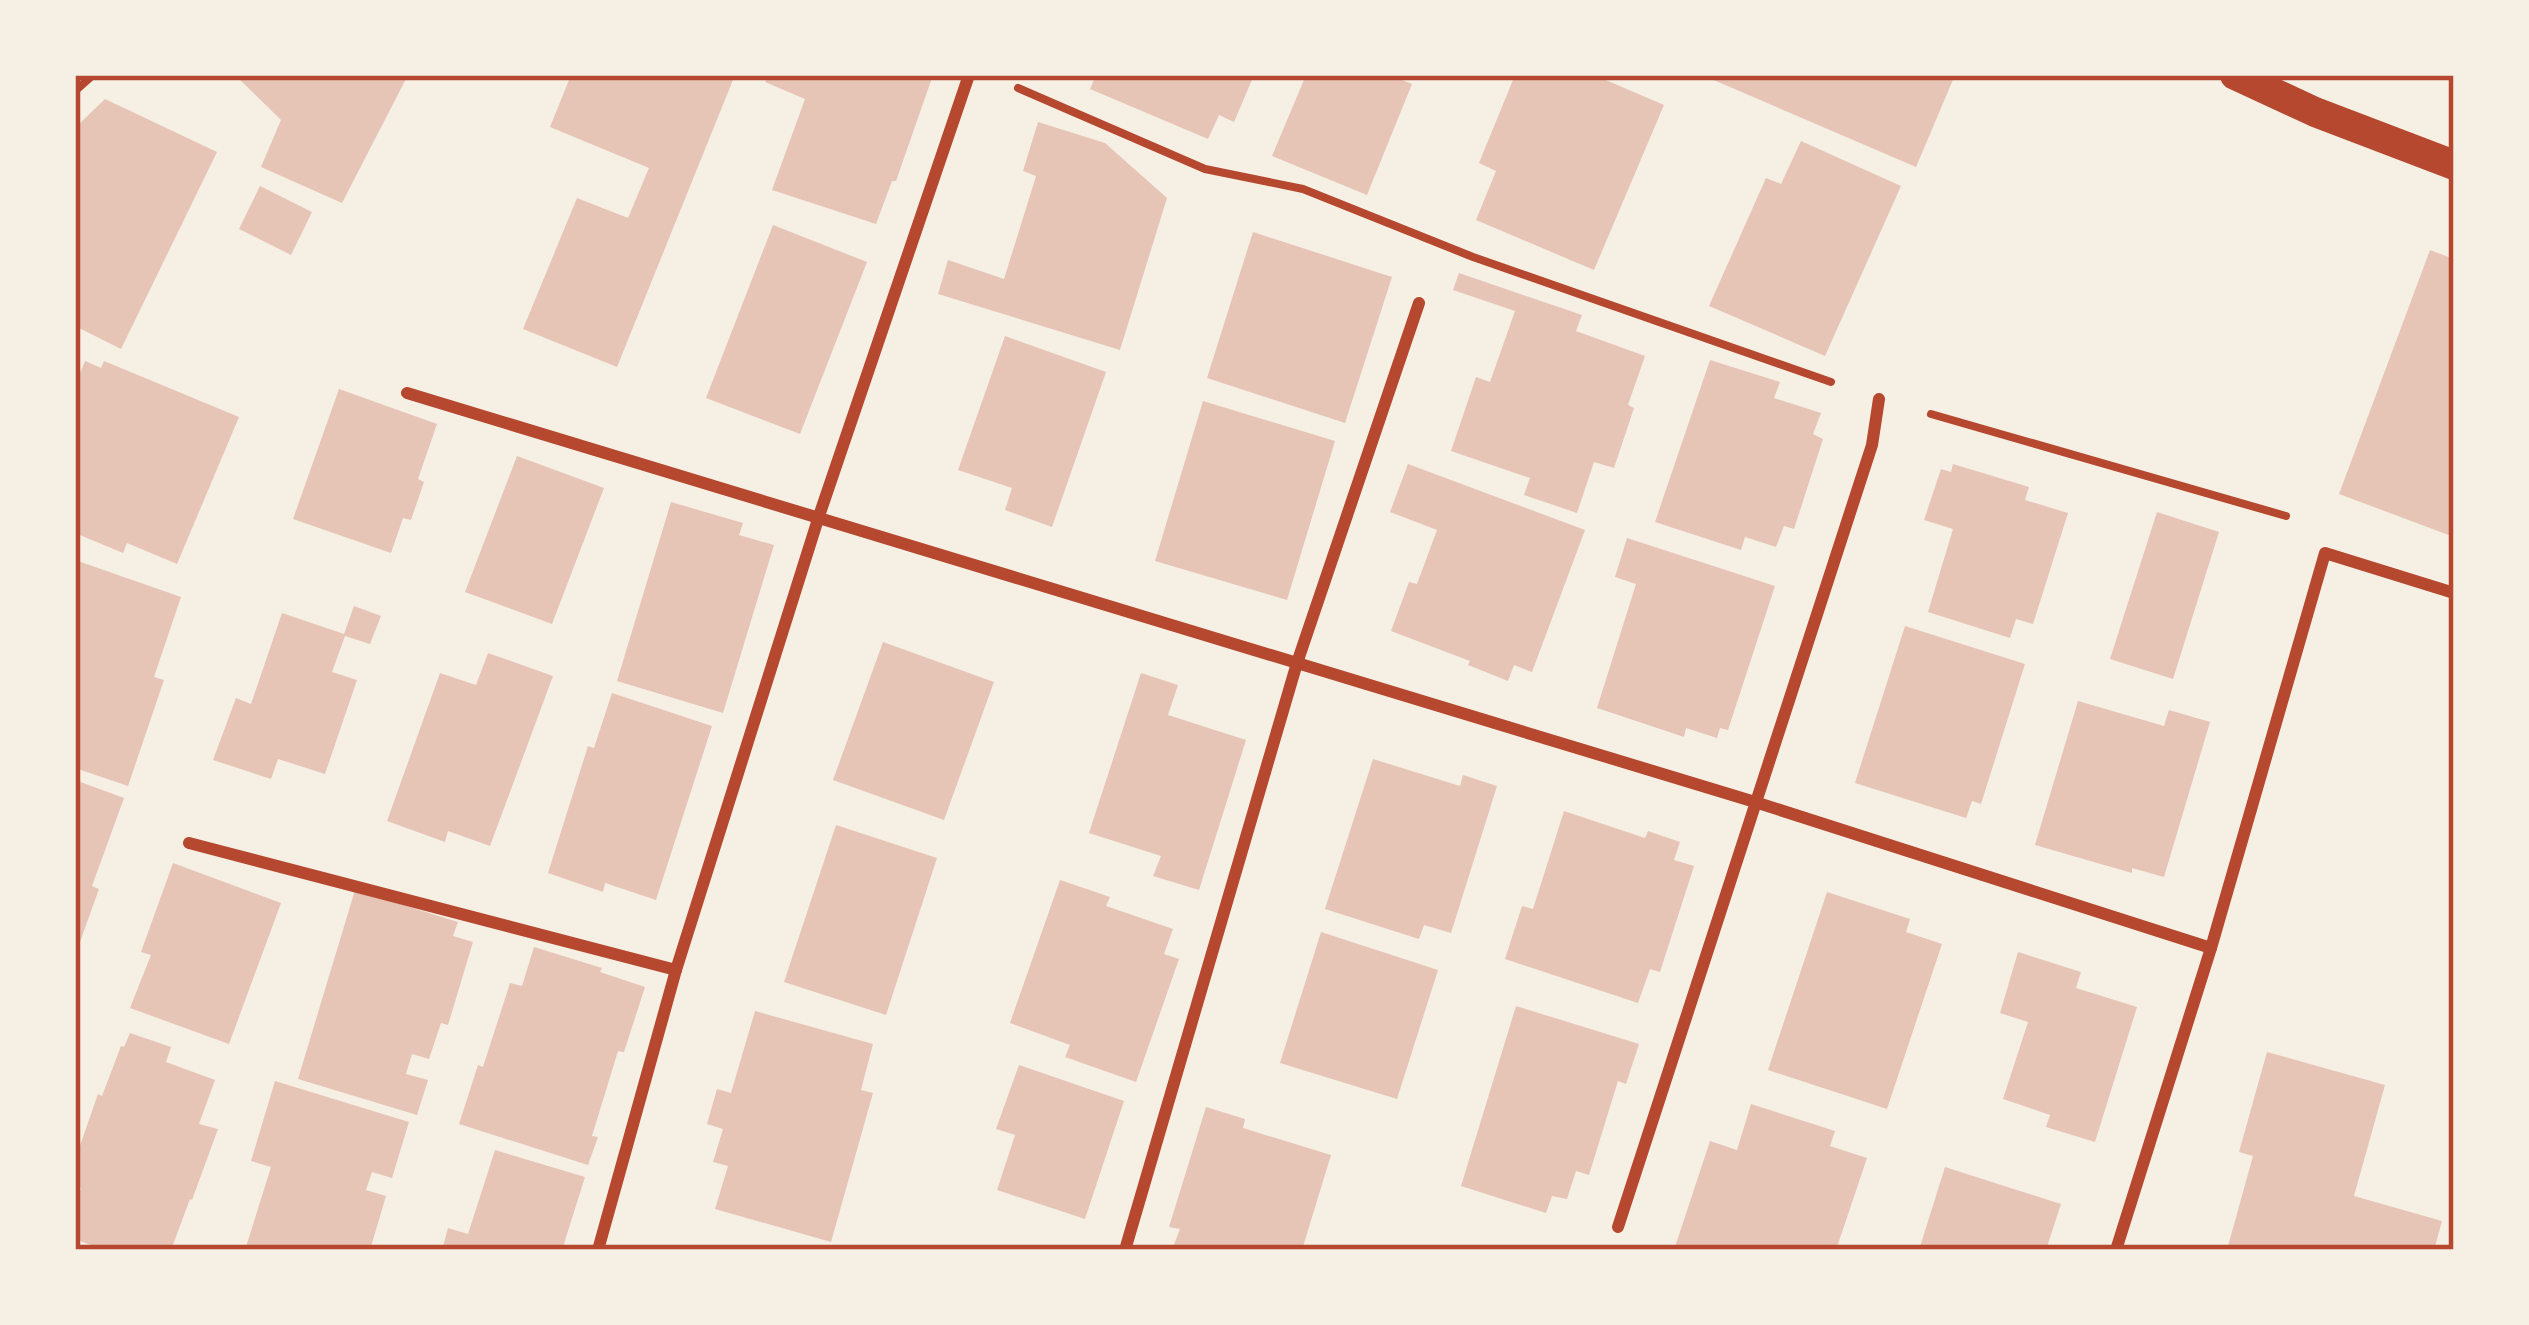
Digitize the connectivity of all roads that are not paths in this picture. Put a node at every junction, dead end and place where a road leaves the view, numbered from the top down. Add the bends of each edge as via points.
1 (969, 75) edge
2 (2235, 75) edge
3 (2454, 165) edge
4 (1419, 304) dead end
5 (407, 392) dead end
6 (1880, 399) road end
7 (819, 516) junction
8 (2454, 593) edge
9 (1297, 663) junction
10 (1755, 802) junction
11 (189, 843) dead end
12 (2211, 948) junction
13 (676, 970) junction
14 (1618, 1227) dead end
15 (598, 1250) edge
16 (1125, 1250) edge
17 (2116, 1250) edge

1 - 7 street
2 - 3 main road
4 - 9 street
5 - 7 street
6 - 10 street
7 - 9 street
7 - 13 street
8 - 12 street via 2325,553
9 - 10 street
9 - 16 street
10 - 12 street
10 - 14 street
11 - 13 street
12 - 17 street
13 - 15 street

